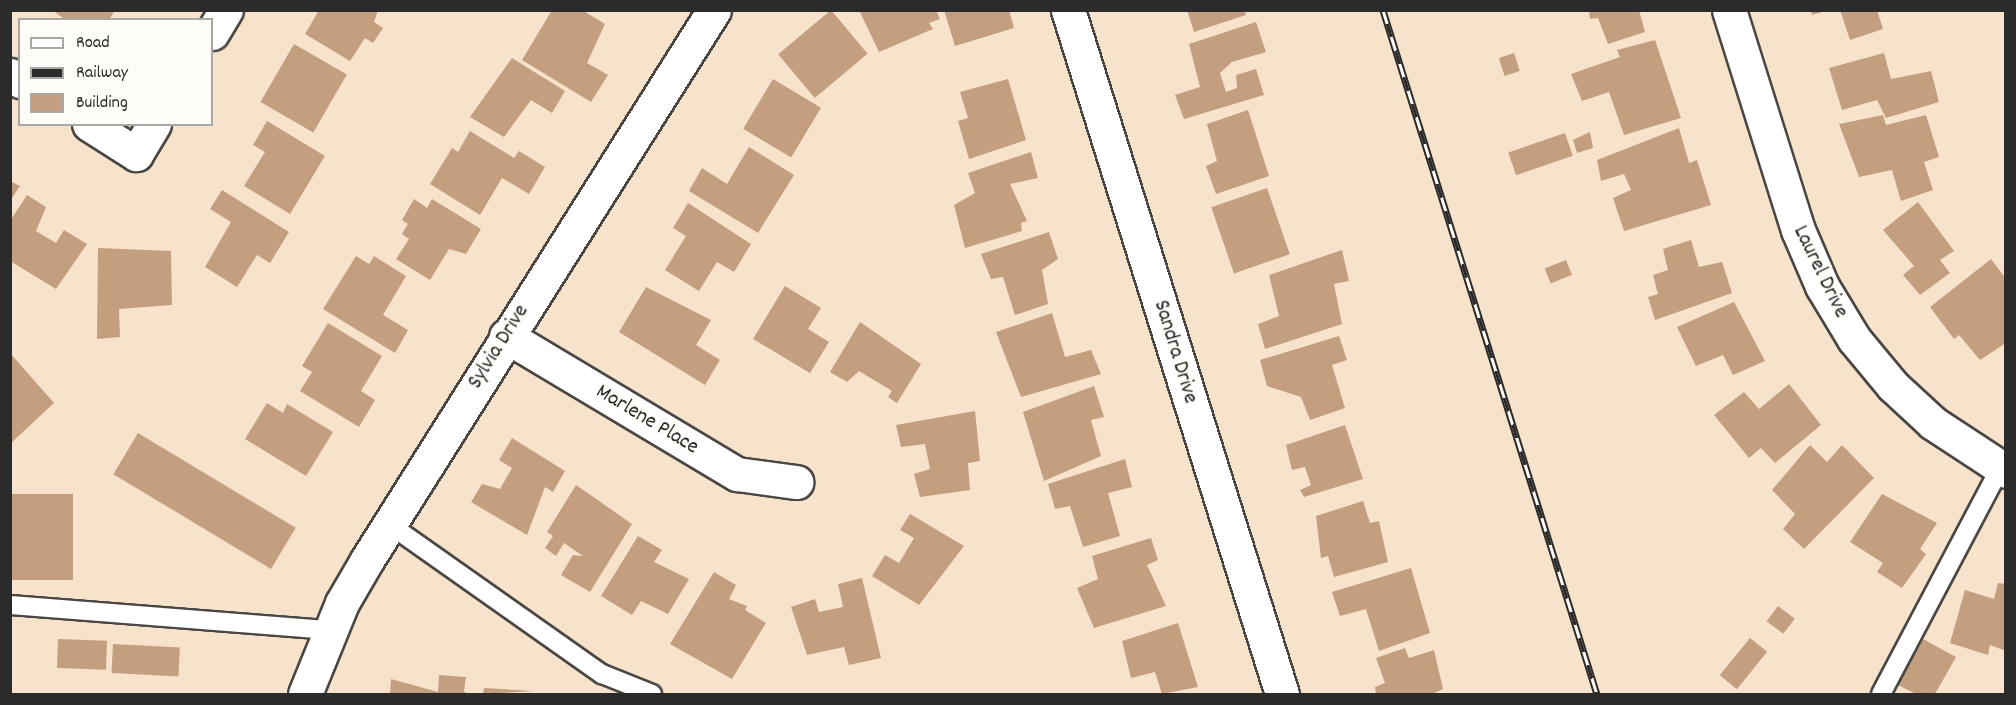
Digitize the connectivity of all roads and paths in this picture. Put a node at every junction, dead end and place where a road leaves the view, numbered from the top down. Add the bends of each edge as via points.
1 (226, 10) edge
2 (714, 10) edge
3 (1068, 10) edge
4 (1729, 10) edge
5 (213, 31) edge
6 (92, 126) edge
7 (153, 126) edge
8 (506, 336) junction
9 (2003, 470) edge
10 (796, 482) dead end
11 (389, 524) junction
12 (10, 605) edge
13 (330, 630) junction
14 (1274, 692) edge
15 (305, 694) edge
16 (652, 694) edge
17 (1881, 694) edge

1 - 5 street
2 - 8 street, Sylvia Drive
3 - 14 street, Sandra Drive
4 - 9 street, Laurel Drive via 1798,230 1822,286 1854,339 1893,387 1932,423
6 - 7 street via 136,154
8 - 10 street, Marlene Place via 737,474
8 - 11 street, Sylvia Drive
9 - 17 lane
11 - 13 street, Sylvia Drive
11 - 16 lane via 602,674
12 - 13 lane
13 - 15 street, Sylvia Drive

